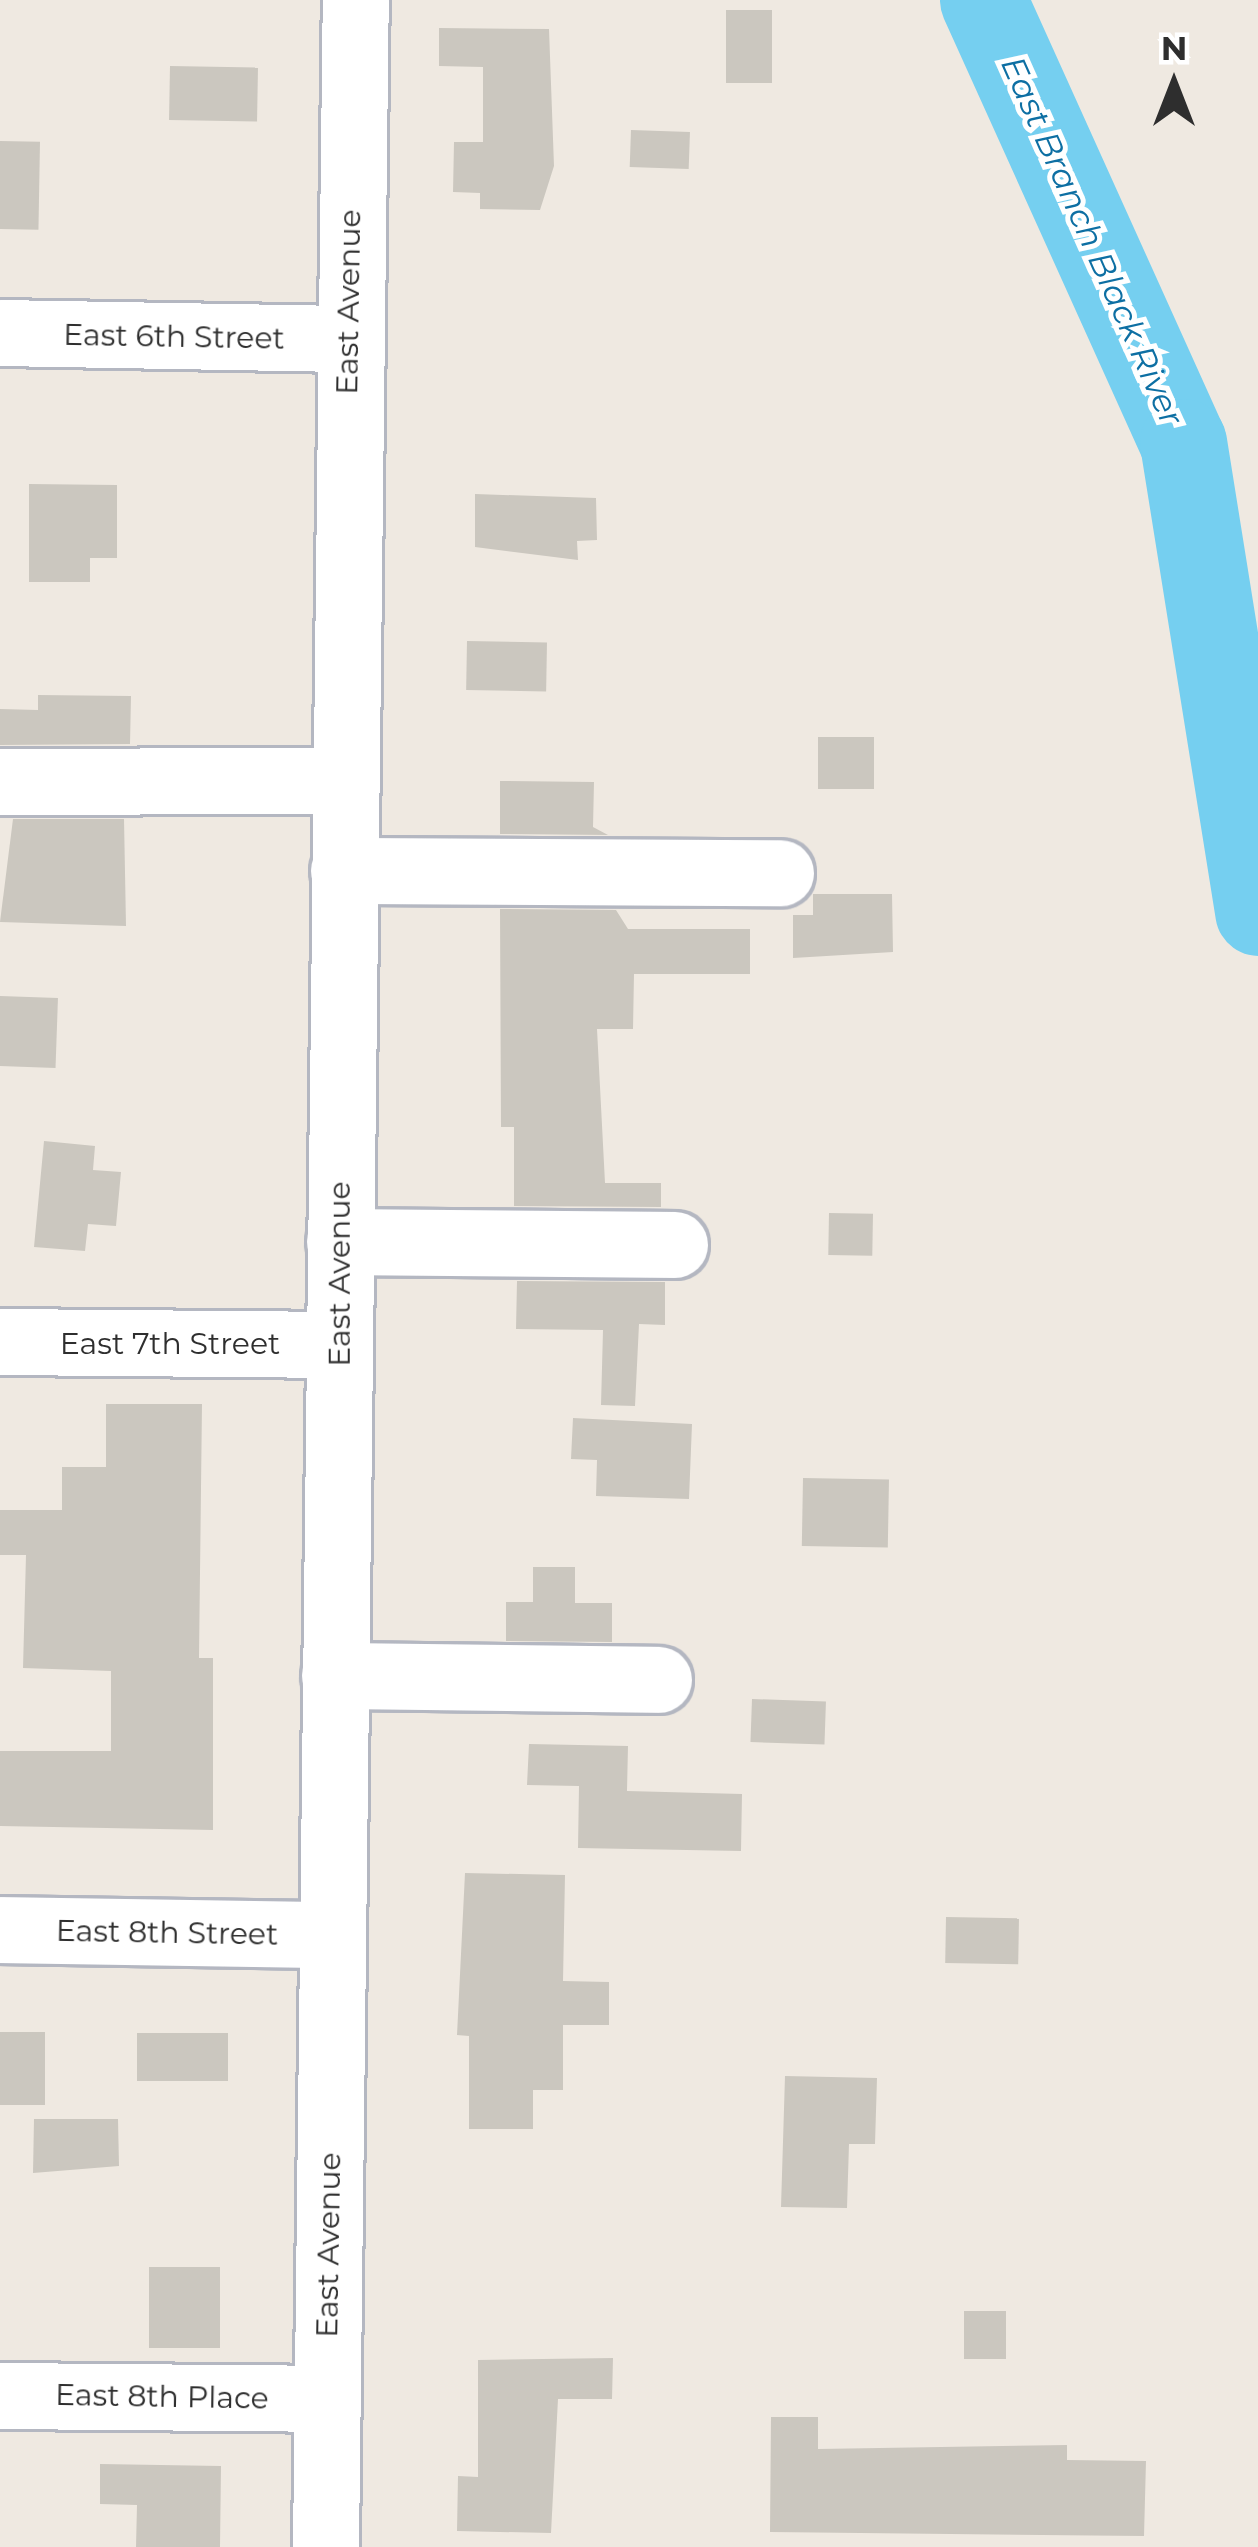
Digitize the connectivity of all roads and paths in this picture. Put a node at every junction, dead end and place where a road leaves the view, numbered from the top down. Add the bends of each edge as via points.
1 (356, 0) edge
2 (0, 333) edge
3 (348, 339) junction
4 (0, 782) edge
5 (344, 782) junction
6 (344, 872) junction
7 (781, 873) dead end
8 (340, 1242) junction
9 (675, 1245) dead end
10 (0, 1342) edge
11 (339, 1345) junction
12 (335, 1676) junction
13 (659, 1680) dead end
14 (0, 1930) edge
15 (333, 1935) junction
16 (0, 2396) edge
17 (325, 2399) junction
18 (326, 2547) edge

1 - 3 street, East Avenue
2 - 3 street, East 6th Street
3 - 5 street, East Avenue
4 - 5 street
5 - 6 street, East Avenue
6 - 7 street
6 - 8 street, East Avenue
8 - 9 street
8 - 11 street, East Avenue
10 - 11 street, East 7th Street
11 - 12 street, East Avenue
12 - 13 street
12 - 15 street, East Avenue
14 - 15 street, East 8th Street
15 - 17 street, East Avenue
16 - 17 street, East 8th Place
17 - 18 street, East Avenue

